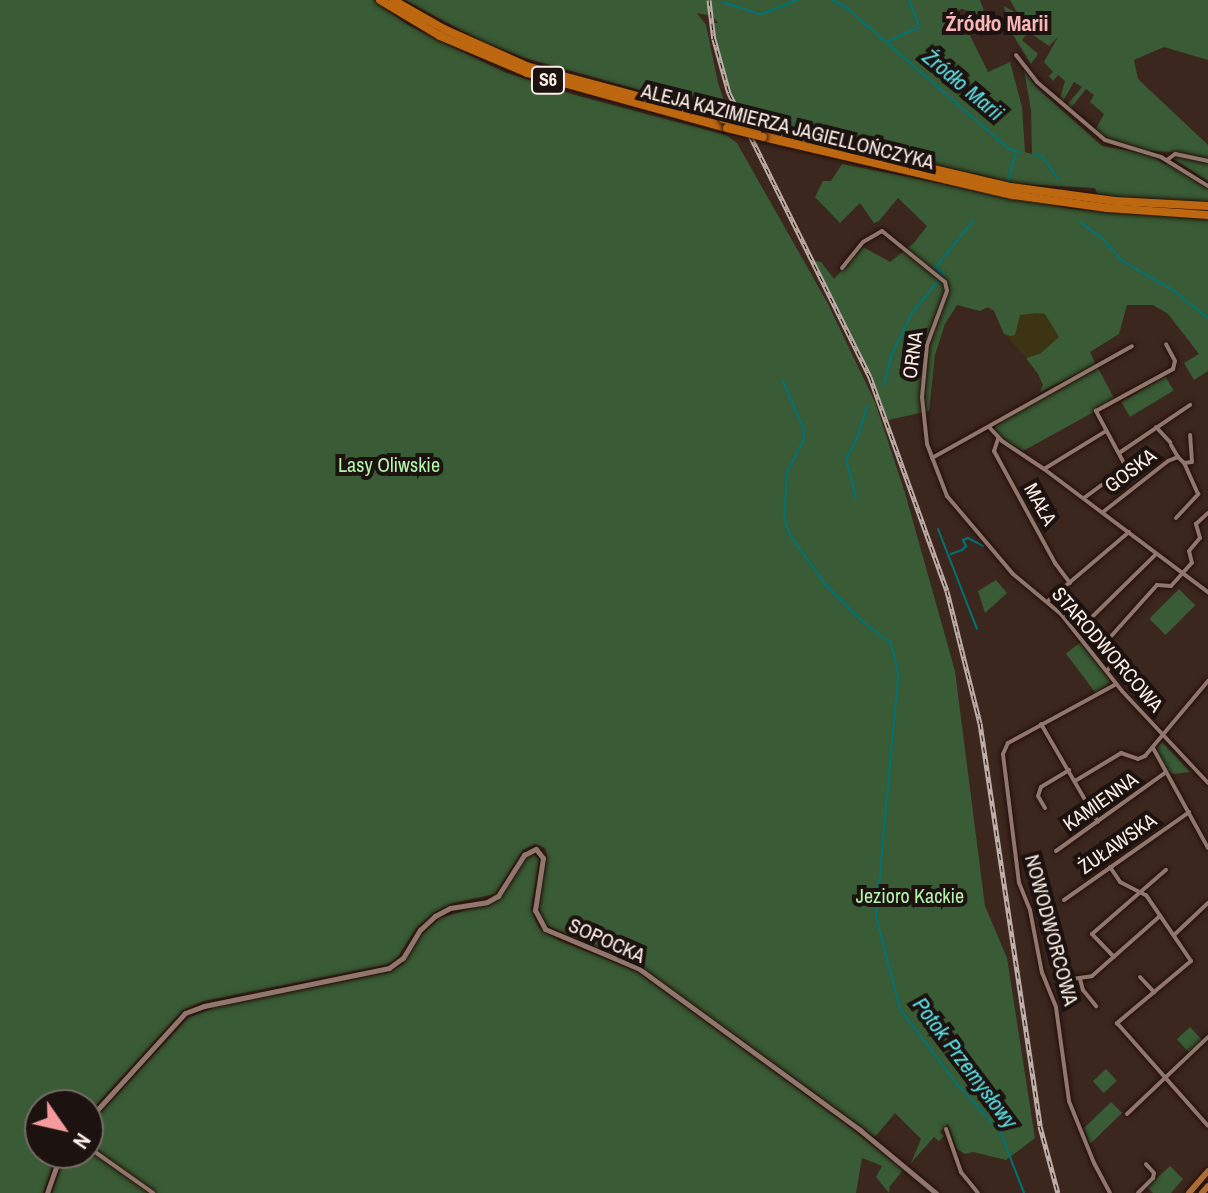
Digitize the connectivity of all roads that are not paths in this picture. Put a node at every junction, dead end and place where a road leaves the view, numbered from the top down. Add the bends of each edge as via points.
1 (380, 0) edge
2 (393, 0) edge
3 (1016, 55) dead end
4 (725, 124) junction
5 (761, 132) junction
6 (1167, 160) junction
7 (1208, 161) edge
8 (1208, 186) edge
9 (1208, 206) edge
10 (1208, 215) edge
11 (842, 268) dead end
12 (1166, 344) dead end
13 (1132, 346) dead end
14 (1190, 405) dead end
15 (989, 427) junction
16 (1156, 427) junction
17 (1106, 431) junction
18 (1190, 435) dead end
19 (998, 439) junction
20 (1119, 453) junction
21 (1178, 457) junction
22 (932, 458) junction
23 (1184, 463) junction
24 (1044, 469) junction
25 (1084, 498) junction
26 (1103, 512) junction
27 (1208, 513) edge
28 (1176, 518) dead end
29 (1129, 532) junction
30 (1156, 554) junction
31 (1184, 572) junction
32 (1070, 583) junction
33 (1208, 592) edge
34 (1048, 600) junction
35 (1093, 616) dead end
36 (1107, 671) junction
37 (1208, 681) edge
38 (1116, 684) junction
39 (1041, 724) junction
40 (1163, 736) junction
41 (1153, 748) junction
42 (1069, 770) junction
43 (1208, 772) edge
44 (1165, 773) junction
45 (1203, 778) junction
46 (1075, 781) junction
47 (1208, 783) edge
48 (1045, 808) dead end
49 (1189, 812) junction
50 (1098, 822) junction
51 (1208, 848) edge
52 (1056, 851) dead end
53 (1110, 867) junction
54 (1166, 870) dead end
55 (1142, 891) junction
56 (1064, 900) dead end
57 (1208, 903) edge
58 (1160, 916) junction
59 (1174, 935) junction
60 (1059, 954) dead end
61 (1114, 957) junction
62 (1140, 977) dead end
63 (1080, 979) junction
64 (1154, 992) junction
65 (1096, 1006) dead end
66 (1208, 1037) edge
67 (1167, 1078) junction
68 (104, 1102) edge
69 (1127, 1114) dead end
70 (1208, 1126) edge
71 (946, 1129) dead end
72 (104, 1158) edge
73 (1146, 1164) dead end
74 (55, 1169) edge
75 (1208, 1171) edge
76 (1208, 1186) edge
77 (47, 1193) edge
78 (153, 1193) edge
79 (936, 1193) edge
80 (978, 1193) edge
81 (1110, 1193) edge
82 (1138, 1193) edge
83 (1189, 1193) edge
84 (1202, 1193) edge

1 - 4 highway, ALEJA KAZIMIERZA JAGIELLOŃCZYKA / S6 via 440,36 527,73
2 - 4 highway, ALEJA KAZIMIERZA JAGIELLOŃCZYKA / S6 via 529,67
3 - 6 street via 1037,82 1105,140
4 - 5 highway, ALEJA KAZIMIERZA JAGIELLOŃCZYKA / S6, bridge
5 - 9 highway, ALEJA KAZIMIERZA JAGIELLOŃCZYKA / S6 via 1000,185 1102,200
5 - 10 highway, ALEJA KAZIMIERZA JAGIELLOŃCZYKA / S6 via 1013,195
6 - 7 street via 1175,154
6 - 8 street
11 - 22 street, ORNA via 863,242 882,231 946,285 929,335 922,397
12 - 17 street via 1175,361 1173,369 1099,408 1096,413
13 - 15 street
14 - 16 street
15 - 19 street
15 - 22 street
16 - 20 street
16 - 21 street, GOSKA
17 - 20 street
17 - 24 street
18 - 23 street, GOSKA via 1194,458
19 - 24 street
19 - 32 street, MAŁA via 994,451
20 - 25 street via 1125,470
21 - 23 street, GOSKA
21 - 26 street, GOSKA
22 - 34 street, STARODWORCOWA via 947,496 966,521 1013,574
23 - 28 street, GOSKA via 1198,494
24 - 25 street
25 - 26 street
26 - 29 street
27 - 31 street via 1196,524 1200,538 1189,551 1193,562
29 - 30 street
29 - 32 street
30 - 31 street
30 - 35 street
31 - 33 street
31 - 36 street via 1170,587 1157,585 1106,640 1103,649 1112,664
32 - 34 street
34 - 36 street, STARODWORCOWA
36 - 38 street, STARODWORCOWA
37 - 40 street
38 - 39 street, NOWODWORCOWA
38 - 40 street, STARODWORCOWA
39 - 42 street
39 - 81 street, NOWODWORCOWA via 1004,747 1018,881 1056,1007 1069,1101
40 - 41 street
40 - 45 street, STARODWORCOWA
41 - 44 street, KAMIENNA
41 - 46 street via 1139,759 1121,753
42 - 46 street
42 - 48 street via 1041,787 1038,796
43 - 45 street
44 - 49 street
44 - 50 street, KAMIENNA
45 - 47 street, STARODWORCOWA
46 - 50 street
49 - 51 street
49 - 53 street, ŻUŁAWSKA
50 - 52 street, KAMIENNA
53 - 55 street via 1120,882
53 - 56 street, ŻUŁAWSKA
54 - 55 street
55 - 58 street
55 - 61 street via 1092,934
57 - 59 street
58 - 59 street
58 - 61 street
59 - 64 street via 1191,961
60 - 63 street via 1065,980
61 - 63 street via 1094,975
62 - 64 street
63 - 65 street
64 - 67 street via 1117,1023
66 - 67 street
67 - 69 street
67 - 70 street
68 - 79 main road, SOPOCKA via 185,1013 389,968 435,916 498,896 524,855 536,849 543,858 535,914 545,929 638,968 860,1130
71 - 80 street via 961,1172
72 - 78 street
73 - 82 street via 1153,1178
74 - 77 main road
75 - 83 main road
76 - 84 main road

